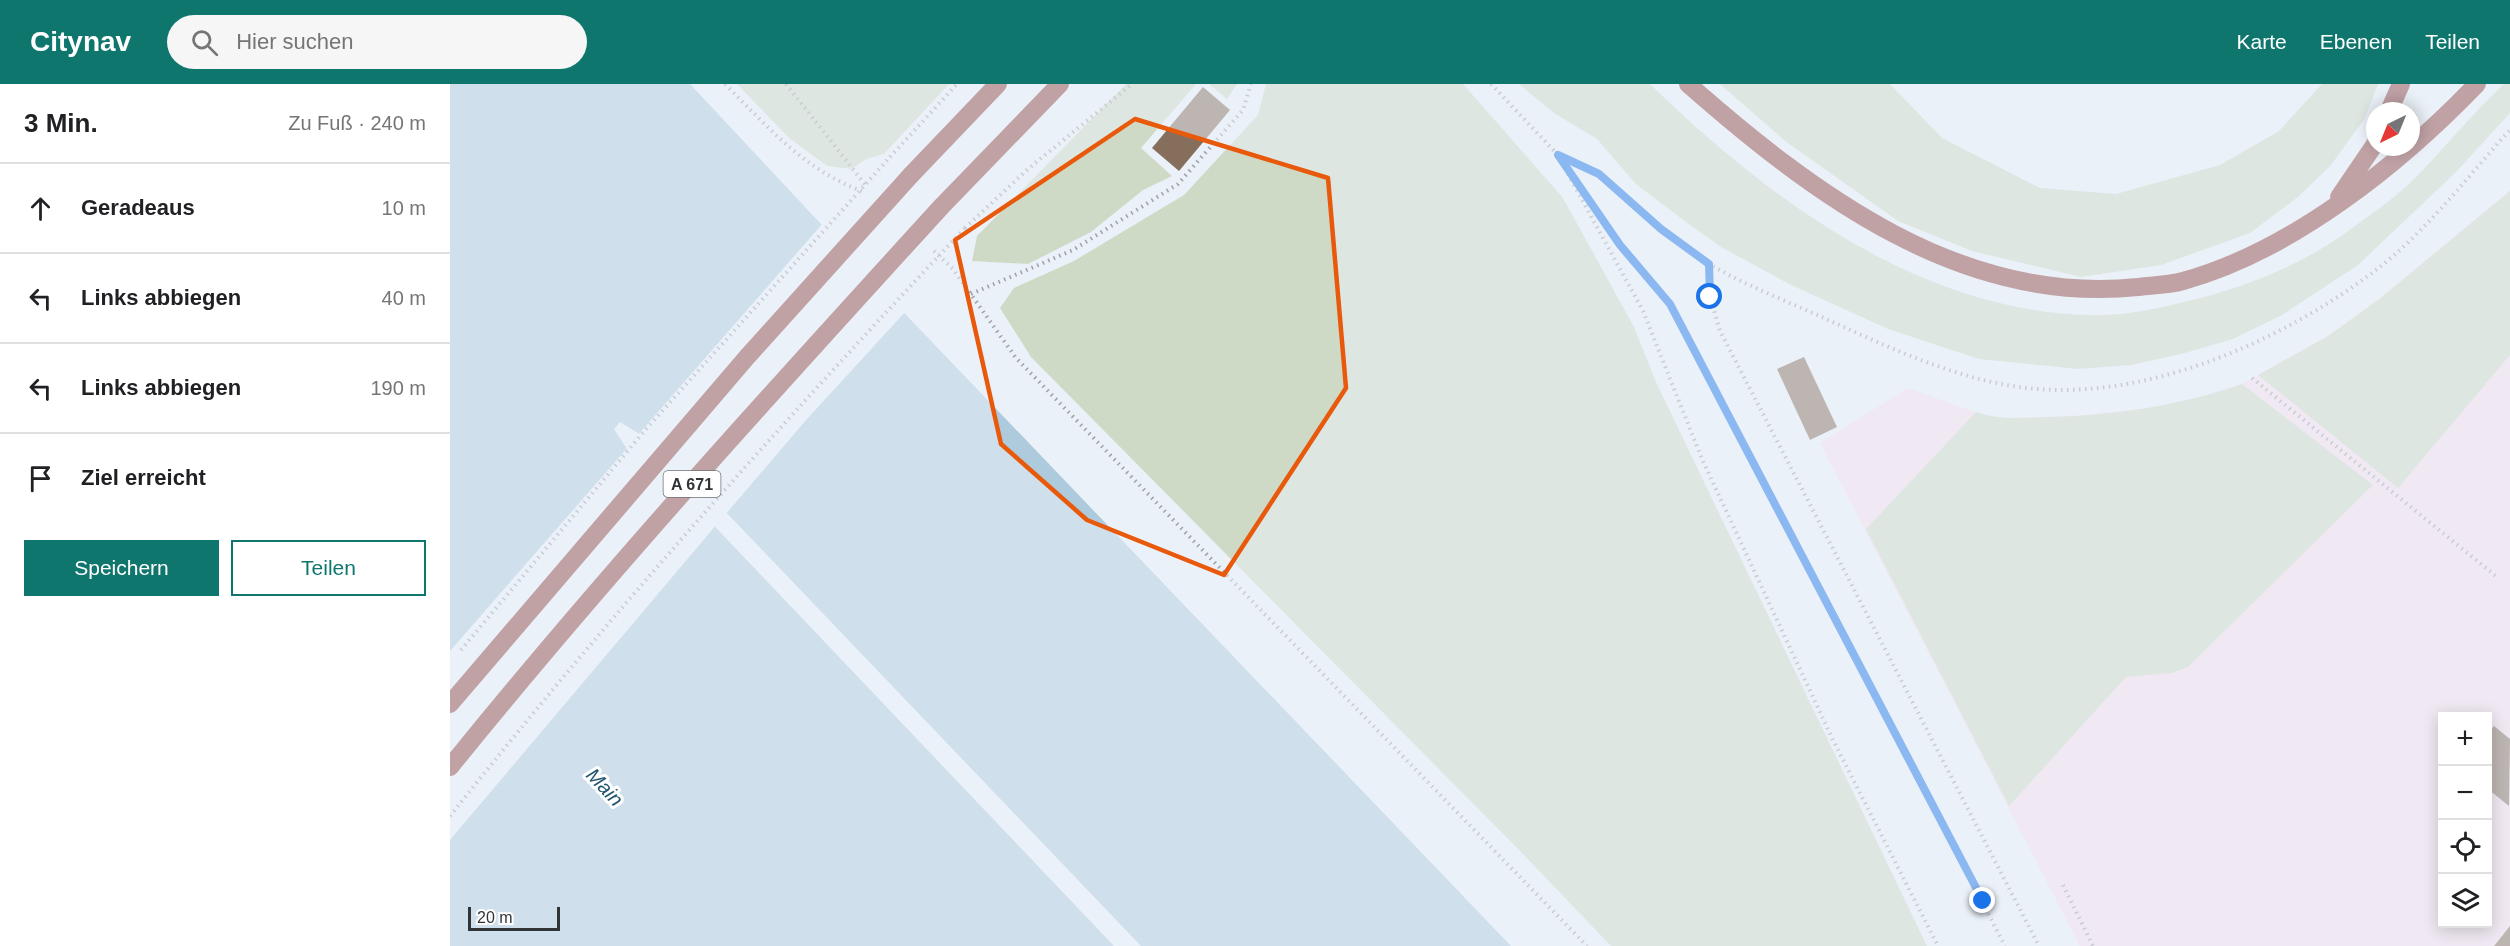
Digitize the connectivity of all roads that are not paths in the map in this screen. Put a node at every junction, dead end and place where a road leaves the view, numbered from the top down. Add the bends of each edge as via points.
1 (998, 84) edge
2 (1060, 84) edge
3 (1688, 84) edge
4 (2401, 84) edge
5 (2477, 84) edge
6 (2393, 102) edge
7 (2367, 156) edge
8 (2333, 206) junction
9 (450, 705) edge
10 (450, 767) edge

1 - 9 highway, A 671, bridge via 910,175 740,366
2 - 10 highway, A 671, bridge via 777,386
3 - 8 highway via 1744,133 1815,186 1875,224 1940,257 2000,278 2063,289 2117,289 2181,282 2233,264 2277,242
4 - 6 highway
5 - 8 highway via 2392,165
7 - 8 highway

